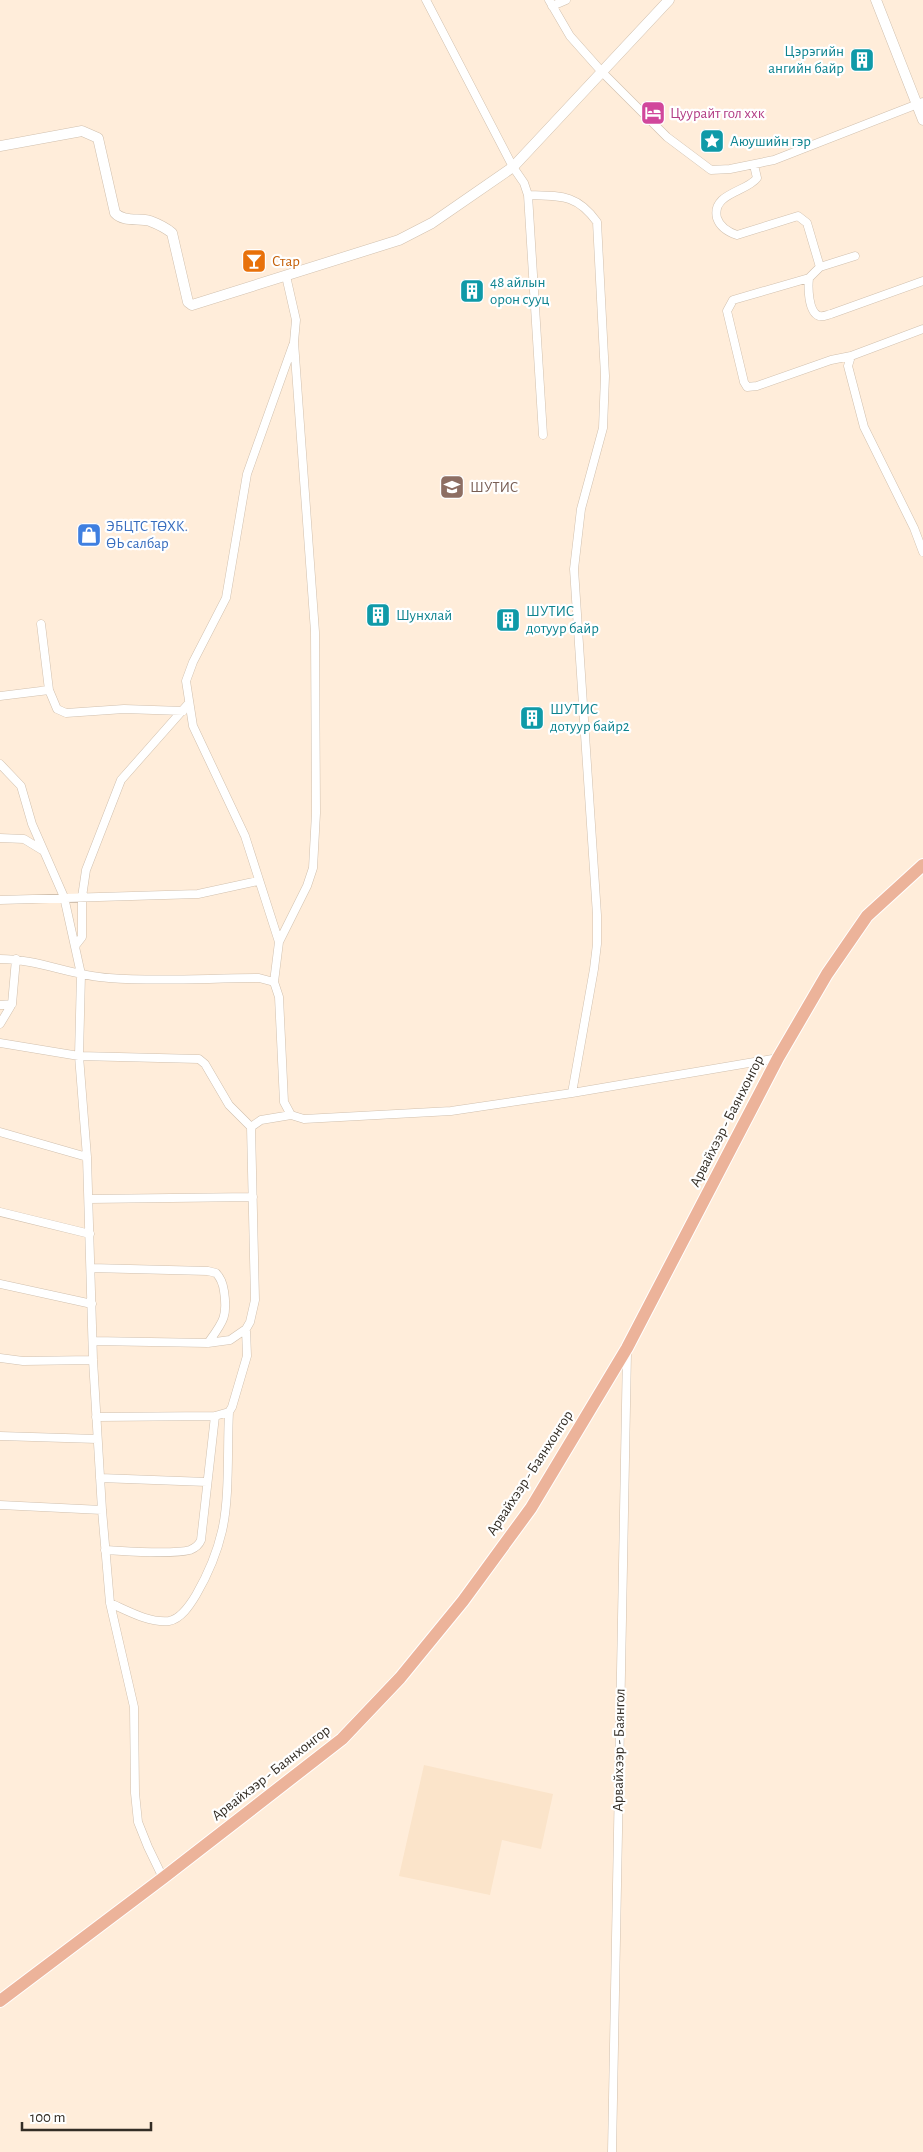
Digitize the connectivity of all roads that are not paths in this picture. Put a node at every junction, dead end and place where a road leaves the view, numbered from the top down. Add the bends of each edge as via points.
1 (426, 0) edge
2 (566, 0) edge
3 (669, 0) edge
4 (876, 0) edge
5 (551, 3) edge
6 (602, 72) junction
7 (920, 102) edge
8 (923, 120) edge
9 (0, 146) edge
10 (754, 165) junction
11 (513, 167) junction
12 (528, 195) junction
13 (855, 256) dead end
14 (820, 267) junction
15 (286, 276) junction
16 (809, 278) junction
17 (923, 281) edge
18 (923, 329) edge
19 (294, 342) junction
20 (851, 356) junction
21 (543, 435) dead end
22 (923, 552) edge
23 (41, 624) dead end
24 (49, 690) junction
25 (0, 696) edge
26 (189, 703) junction
27 (182, 711) junction
28 (0, 764) edge
29 (0, 838) edge
30 (43, 851) junction
31 (923, 865) edge
32 (258, 881) junction
33 (64, 897) junction
34 (82, 897) junction
35 (0, 900) edge
36 (279, 942) junction
37 (75, 946) junction
38 (0, 959) edge
39 (16, 959) junction
40 (81, 974) junction
41 (274, 982) junction
42 (12, 1004) junction
43 (0, 1005) edge
44 (0, 1024) edge
45 (0, 1043) edge
46 (79, 1056) junction
47 (778, 1058) junction
48 (572, 1094) junction
49 (292, 1115) junction
50 (251, 1127) junction
51 (0, 1132) edge
52 (87, 1157) junction
53 (252, 1197) junction
54 (89, 1199) junction
55 (0, 1212) edge
56 (90, 1234) junction
57 (91, 1268) junction
58 (0, 1284) edge
59 (92, 1304) junction
60 (246, 1329) junction
61 (93, 1340) junction
62 (208, 1343) junction
63 (627, 1348) junction
64 (0, 1358) edge
65 (93, 1360) junction
66 (229, 1412) junction
67 (96, 1416) junction
68 (215, 1416) junction
69 (0, 1436) edge
70 (97, 1440) junction
71 (100, 1478) junction
72 (207, 1482) junction
73 (0, 1505) edge
74 (102, 1510) junction
75 (106, 1550) junction
76 (110, 1603) junction
77 (163, 1878) junction
78 (0, 2001) edge
79 (612, 2152) edge

1 - 11 street
2 - 5 street
3 - 6 street
4 - 7 street
5 - 6 street via 570,36
6 - 10 street via 668,137 710,170
6 - 11 street
7 - 8 street
7 - 10 street
9 - 15 street via 82,132 98,138 115,212 120,217 149,221 172,233 190,305
10 - 14 street via 756,178 753,182 720,202 716,214 719,223 737,235 798,216 807,223
11 - 12 street
11 - 15 street via 432,223 399,240
12 - 21 street
12 - 48 street via 576,200 597,222 605,376 603,428 581,509 574,568 597,944
13 - 14 street
14 - 16 street
15 - 19 street via 296,320
16 - 17 street via 811,307 821,316
16 - 20 street via 733,300 729,305 727,311 744,382 748,387 757,386
18 - 20 street
19 - 26 street via 247,474 226,598 186,681
19 - 36 street via 315,632 316,813 313,868
20 - 22 street via 848,372 864,427
23 - 24 street
24 - 25 street
24 - 27 street via 57,709 66,713 124,709
26 - 27 street
26 - 32 street via 193,726 245,836
27 - 34 street via 121,780 86,870
28 - 30 street via 21,786
29 - 30 street via 24,839
30 - 33 street
31 - 47 highway, Арвайхээр - Баянхонгор via 867,916 827,974
32 - 34 street via 198,894
32 - 36 street
33 - 34 street
33 - 35 street
33 - 37 street
34 - 37 street via 82,937
36 - 41 street
37 - 40 street
38 - 39 street
39 - 40 street
39 - 42 street
40 - 41 street via 109,978 259,978
40 - 46 street
41 - 49 street via 279,997 284,1102
42 - 43 street
42 - 44 street
45 - 46 street
46 - 50 street via 199,1060 205,1064 229,1105
46 - 52 street
47 - 48 street
47 - 63 highway, Арвайхээр - Баянхонгор
48 - 49 street via 451,1111 304,1119
49 - 50 street via 261,1120
50 - 53 street
51 - 52 street
52 - 54 street
53 - 54 street
53 - 60 street via 254,1300
54 - 56 street
55 - 56 street
56 - 57 street
57 - 59 street
57 - 62 street via 216,1273 223,1284 227,1307 221,1324
58 - 59 street
59 - 61 street
60 - 62 street via 230,1340
60 - 66 street via 247,1356
61 - 62 street
61 - 65 street
63 - 77 highway, Арвайхээр - Баянхонгор via 531,1508 463,1601 400,1678 342,1738
63 - 79 street, Арвайхээр - Баянгол
64 - 65 street
65 - 67 street
66 - 68 street
66 - 76 street via 222,1532 192,1602 170,1621 141,1616
67 - 68 street
67 - 70 street
68 - 72 street
69 - 70 street
70 - 71 street
71 - 72 street
71 - 74 street
72 - 75 street via 199,1545 190,1550 175,1551
73 - 74 street
74 - 75 street
75 - 76 street
76 - 77 street via 134,1707 138,1822
77 - 78 highway, Арвайхээр - Баянхонгор

